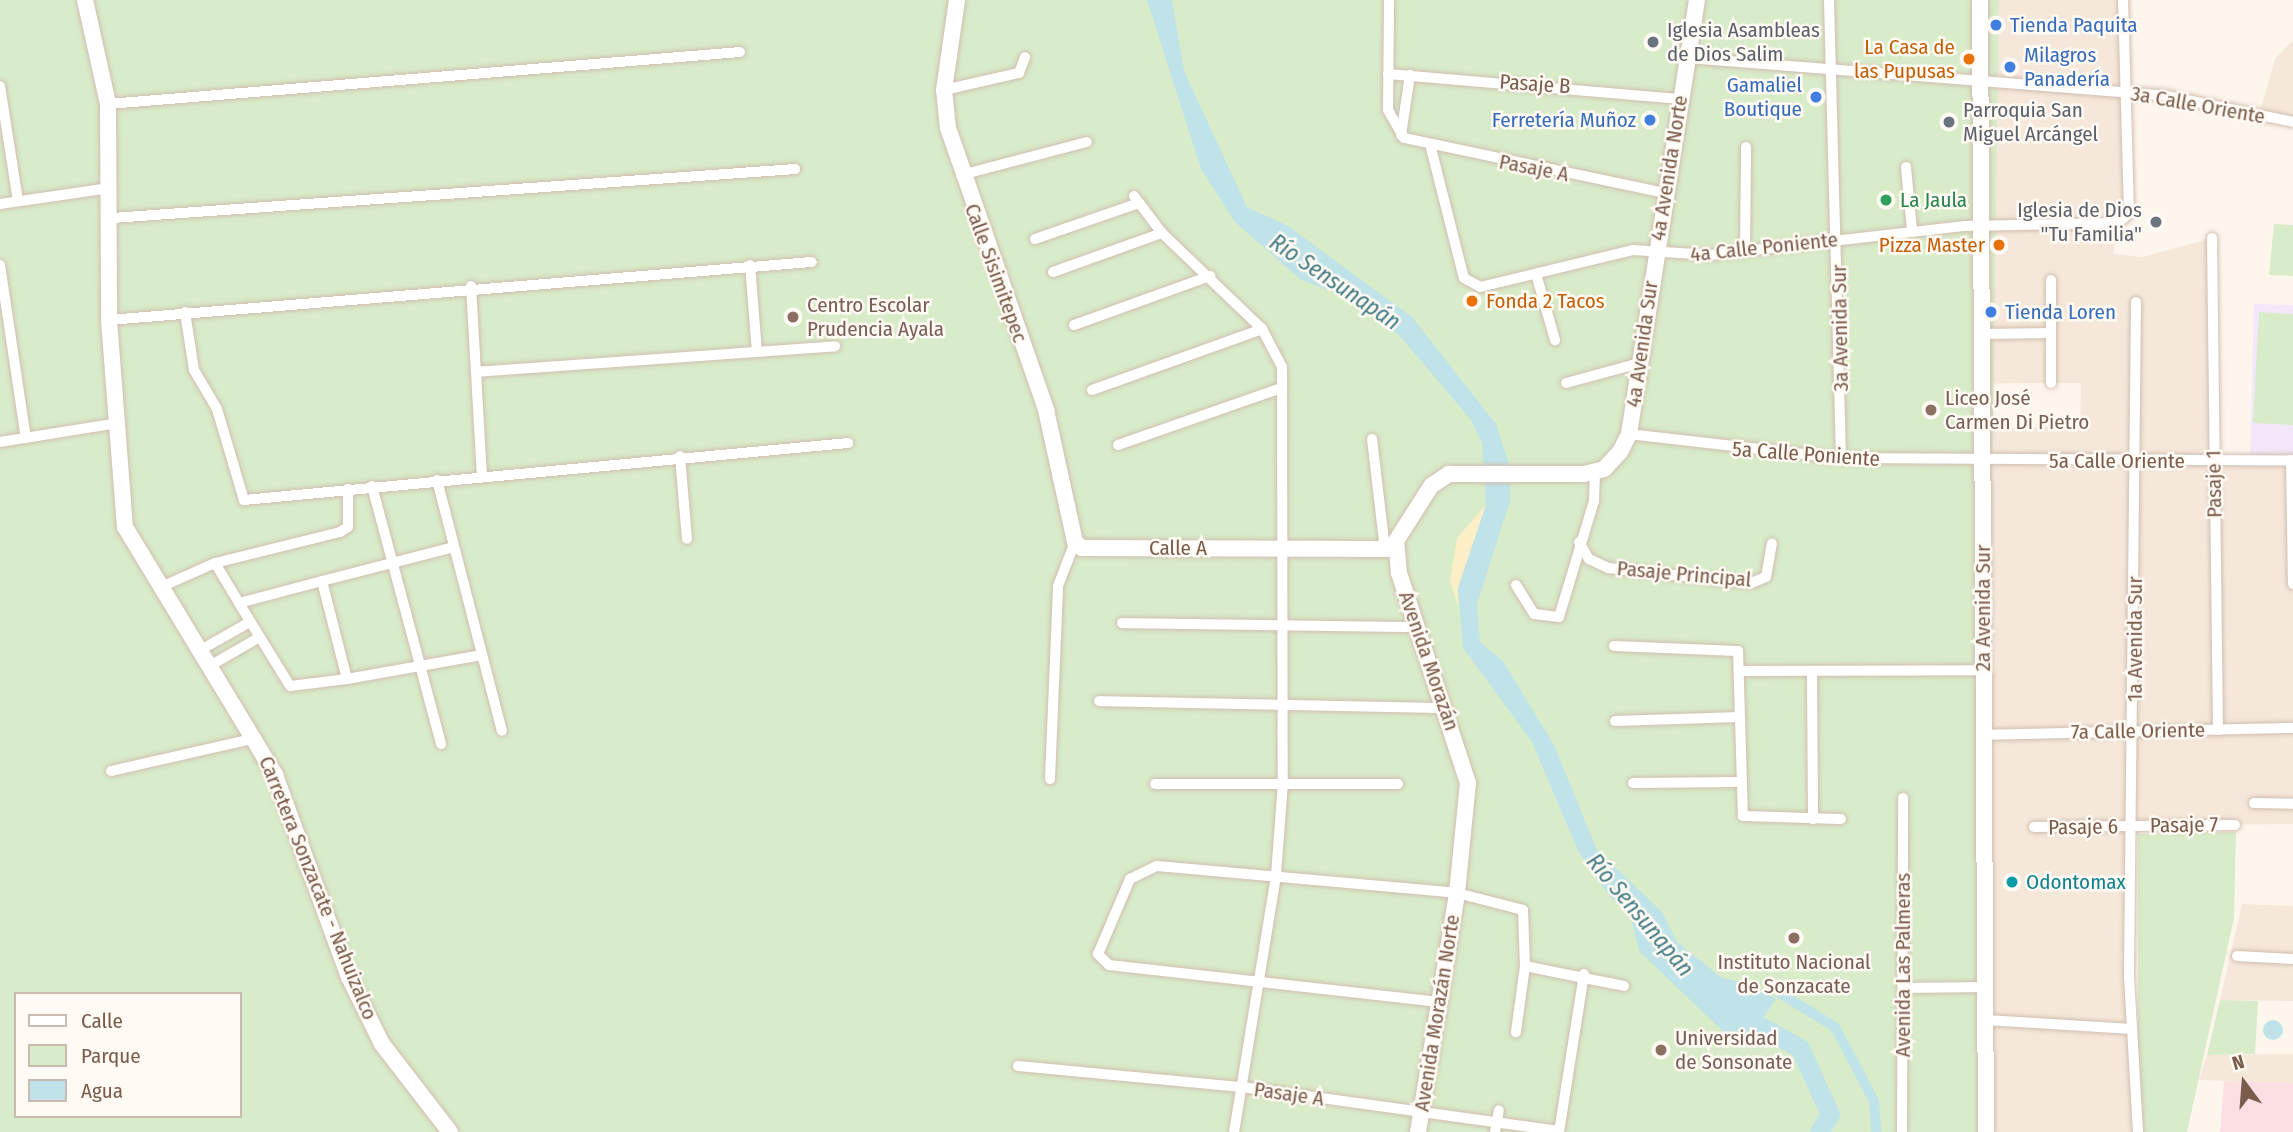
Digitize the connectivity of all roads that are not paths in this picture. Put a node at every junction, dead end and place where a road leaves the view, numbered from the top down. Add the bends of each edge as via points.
1 (85, 0) edge
2 (1389, 0) edge
3 (1697, 0) edge
4 (1829, 0) edge
5 (1980, 0) edge
6 (2123, 0) edge
7 (960, 1) edge
8 (740, 52) dead end
9 (1025, 57) dead end
10 (1688, 58) junction
11 (1832, 72) junction
12 (1388, 74) junction
13 (1410, 75) junction
14 (1978, 83) junction
15 (0, 86) edge
16 (944, 90) junction
17 (2130, 92) junction
18 (1681, 99) junction
19 (108, 104) junction
20 (2293, 122) edge
21 (1403, 136) junction
22 (1087, 142) dead end
23 (1746, 146) dead end
24 (1431, 148) junction
25 (1906, 167) dead end
26 (795, 169) dead end
27 (961, 175) junction
28 (110, 188) junction
29 (1665, 193) junction
30 (18, 201) junction
31 (0, 204) edge
32 (112, 218) junction
33 (1980, 225) junction
34 (1912, 230) junction
35 (1162, 233) junction
36 (2212, 238) dead end
37 (1035, 239) dead end
38 (1839, 240) junction
39 (1745, 251) junction
40 (1655, 253) junction
41 (812, 262) dead end
42 (0, 265) edge
43 (750, 265) junction
44 (1053, 272) dead end
45 (1536, 274) junction
46 (1210, 276) junction
47 (2051, 280) dead end
48 (471, 286) junction
49 (2136, 302) dead end
50 (185, 312) junction
51 (109, 320) junction
52 (1074, 325) dead end
53 (1262, 329) junction
54 (2051, 333) junction
55 (1982, 334) junction
56 (1555, 340) dead end
57 (835, 346) dead end
58 (757, 352) junction
59 (1640, 363) junction
60 (476, 372) junction
61 (1566, 383) dead end
62 (2051, 383) dead end
63 (1279, 389) junction
64 (1091, 390) dead end
65 (113, 424) junction
66 (1629, 434) junction
67 (26, 438) junction
68 (1372, 439) dead end
69 (0, 442) edge
70 (848, 443) dead end
71 (1118, 445) dead end
72 (680, 456) junction
73 (1841, 458) junction
74 (2214, 460) junction
75 (2292, 460) edge
76 (1983, 461) junction
77 (2136, 462) junction
78 (1595, 472) junction
79 (482, 477) junction
80 (437, 480) junction
81 (372, 486) junction
82 (348, 489) junction
83 (687, 539) dead end
84 (1075, 542) junction
85 (1579, 542) junction
86 (1772, 544) dead end
87 (454, 547) junction
88 (1282, 549) junction
89 (1390, 549) junction
90 (396, 562) junction
91 (215, 563) junction
92 (322, 581) junction
93 (1516, 584) dead end
94 (2293, 584) edge
95 (161, 587) junction
96 (239, 603) junction
97 (248, 622) junction
98 (1283, 623) junction
99 (1122, 624) dead end
100 (1415, 627) junction
101 (258, 638) junction
102 (1614, 646) dead end
103 (204, 648) junction
104 (482, 655) junction
105 (213, 664) junction
106 (423, 666) junction
107 (1983, 670) junction
108 (1741, 671) junction
109 (1812, 674) junction
110 (347, 679) junction
111 (1099, 701) dead end
112 (1282, 702) junction
113 (1445, 708) junction
114 (1740, 717) junction
115 (1615, 721) dead end
116 (2293, 728) edge
117 (2218, 730) junction
118 (502, 732) dead end
119 (2134, 732) junction
120 (1983, 735) junction
121 (256, 738) junction
122 (441, 744) dead end
123 (111, 771) dead end
124 (1049, 779) dead end
125 (1283, 782) junction
126 (1740, 782) junction
127 (1633, 783) dead end
128 (1398, 784) dead end
129 (1155, 785) dead end
130 (1903, 798) dead end
131 (2254, 803) dead end
132 (2293, 804) edge
133 (1813, 819) junction
134 (1841, 819) dead end
135 (2235, 824) dead end
136 (2132, 826) junction
137 (2034, 827) dead end
138 (1276, 876) junction
139 (1457, 893) junction
140 (2237, 956) dead end
141 (2293, 959) edge
142 (1525, 967) junction
143 (1584, 974) junction
144 (1258, 982) junction
145 (1625, 986) dead end
146 (1985, 987) junction
147 (1903, 988) junction
148 (1439, 1002) junction
149 (1986, 1020) junction
150 (2132, 1029) junction
151 (1516, 1032) dead end
152 (1018, 1066) dead end
153 (1242, 1087) junction
154 (1421, 1111) junction
155 (1497, 1121) edge
156 (1559, 1131) edge
157 (450, 1132) edge
158 (1234, 1132) edge
159 (1418, 1132) edge
160 (1902, 1132) edge
161 (1986, 1132) edge
162 (2138, 1132) edge

1 - 19 street, Carretera Sonzacate - Nahuizalco
2 - 12 street
3 - 10 street, 4a Avenida Norte
4 - 11 street, 3a Avenida Sur
5 - 14 street, 2a Avenida Sur
6 - 17 street
7 - 16 street, Calle Sisimitepec
8 - 19 street
9 - 16 street via 1019,73
10 - 11 street, 3a Calle Oriente
10 - 18 street, 4a Avenida Norte
11 - 14 street, 3a Calle Oriente
11 - 38 street, 3a Avenida Sur
12 - 13 street, Pasaje B
12 - 21 street via 1388,110
13 - 18 street, Pasaje B
13 - 21 street
14 - 17 street, 3a Calle Oriente
14 - 33 street, 2a Avenida Sur
15 - 30 street
16 - 27 street, Calle Sisimitepec
17 - 20 street, 3a Calle Oriente
17 - 33 street, 4a Calle Poniente via 2126,221
18 - 29 street, 4a Avenida Norte
19 - 28 street, Carretera Sonzacate - Nahuizalco
21 - 24 street, Pasaje A
22 - 27 street
23 - 39 street
24 - 29 street, Pasaje A
24 - 45 street, 4a Calle Poniente via 1469,286
25 - 34 street
26 - 32 street
27 - 84 street, Calle Sisimitepec via 1046,411
28 - 30 street
28 - 32 street, Carretera Sonzacate - Nahuizalco
29 - 40 street, 4a Avenida Norte
30 - 31 street
32 - 51 street, Carretera Sonzacate - Nahuizalco
33 - 34 street, 4a Calle Poniente
33 - 55 street, 2a Avenida Sur
34 - 38 street, 4a Calle Poniente
35 - 37 street via 1136,200
35 - 44 street
35 - 46 street
36 - 74 street, Pasaje 1
38 - 39 street, 4a Calle Poniente
38 - 73 street, 3a Avenida Sur
39 - 40 street, 4a Calle Poniente
40 - 45 street, 4a Calle Poniente via 1633,250
40 - 59 street, 4a Avenida Sur
41 - 43 street
42 - 67 street
43 - 48 street
43 - 58 street
45 - 56 street
46 - 52 street
46 - 53 street
47 - 54 street
48 - 50 street
48 - 60 street
49 - 77 street, 1a Avenida Sur
50 - 51 street
50 - 82 street via 194,370 217,409 244,500
51 - 65 street, Carretera Sonzacate - Nahuizalco
53 - 63 street via 1282,367
53 - 64 street
54 - 55 street
54 - 62 street
55 - 76 street, 2a Avenida Sur
57 - 58 street
58 - 60 street
59 - 61 street
59 - 66 street, 4a Avenida Sur
60 - 79 street
63 - 71 street
63 - 88 street
65 - 67 street
65 - 95 street, Carretera Sonzacate - Nahuizalco via 125,527
66 - 73 street, 5a Calle Poniente
66 - 78 street via 1613,461
67 - 69 street
68 - 89 street
70 - 72 street
72 - 79 street
72 - 83 street
73 - 76 street, 5a Calle Poniente
74 - 75 street, 5a Calle Oriente
74 - 77 street, 5a Calle Oriente
74 - 117 street, Pasaje 1
75 - 94 street
76 - 77 street, 5a Calle Oriente
76 - 107 street, 2a Avenida Sur
77 - 119 street, 1a Avenida Sur
78 - 85 street via 1594,501
78 - 89 street via 1449,474 1431,486
79 - 80 street
80 - 81 street
80 - 87 street
81 - 82 street
81 - 90 street
82 - 91 street via 350,516 340,532
84 - 88 street, Calle A via 1082,548
84 - 124 street via 1058,586
85 - 86 street, Pasaje Principal via 1589,559 1608,568 1751,583 1766,577
85 - 93 street via 1559,617 1534,614
87 - 90 street
87 - 104 street
88 - 89 street, Calle A
88 - 98 street
89 - 100 street, Avenida Morazán
90 - 92 street
90 - 106 street
91 - 95 street
91 - 96 street
92 - 96 street
92 - 110 street
95 - 103 street, Carretera Sonzacate - Nahuizalco
96 - 97 street
97 - 101 street
97 - 103 street
98 - 99 street
98 - 100 street
98 - 112 street
100 - 113 street, Avenida Morazán
101 - 105 street
101 - 110 street via 290,687
102 - 108 street via 1731,648 1738,651
103 - 105 street, Carretera Sonzacate - Nahuizalco
104 - 106 street
104 - 118 street
105 - 121 street, Carretera Sonzacate - Nahuizalco
106 - 110 street
106 - 122 street
107 - 109 street
107 - 120 street, 2a Avenida Sur
108 - 109 street
108 - 114 street
109 - 133 street
111 - 112 street
112 - 113 street
112 - 125 street
113 - 139 street, Avenida Morazán via 1468,783
114 - 115 street
114 - 126 street
116 - 117 street, 7a Calle Oriente
117 - 119 street, 7a Calle Oriente
119 - 120 street, 7a Calle Oriente
119 - 136 street, 1a Avenida Sur
120 - 146 street, 2a Avenida Sur
121 - 123 street
121 - 157 street, Carretera Sonzacate - Nahuizalco via 308,853 352,985 382,1044
125 - 128 street
125 - 129 street
125 - 138 street
126 - 127 street
126 - 133 street via 1743,816
130 - 147 street, Avenida Las Palmeras
131 - 132 street
133 - 134 street
135 - 136 street, Pasaje 7
136 - 137 street, Pasaje 6
136 - 150 street, 1a Avenida Sur
138 - 139 street
138 - 144 street
138 - 144 street via 1157,866 1137,871 1098,954 1109,965
139 - 142 street via 1522,910
139 - 148 street, Avenida Morazán Norte
140 - 141 street
142 - 143 street
142 - 151 street
143 - 145 street
143 - 156 street
144 - 148 street
144 - 153 street
146 - 147 street
146 - 149 street, 2a Avenida Sur
147 - 160 street, Avenida Las Palmeras
148 - 154 street, Avenida Morazán Norte
149 - 150 street
149 - 161 street, 2a Avenida Sur
150 - 162 street
152 - 153 street, Pasaje A
153 - 154 street, Pasaje A
153 - 158 street
154 - 155 street, Pasaje A
154 - 159 street, Avenida Morazán Norte
155 - 156 street, Pasaje A

